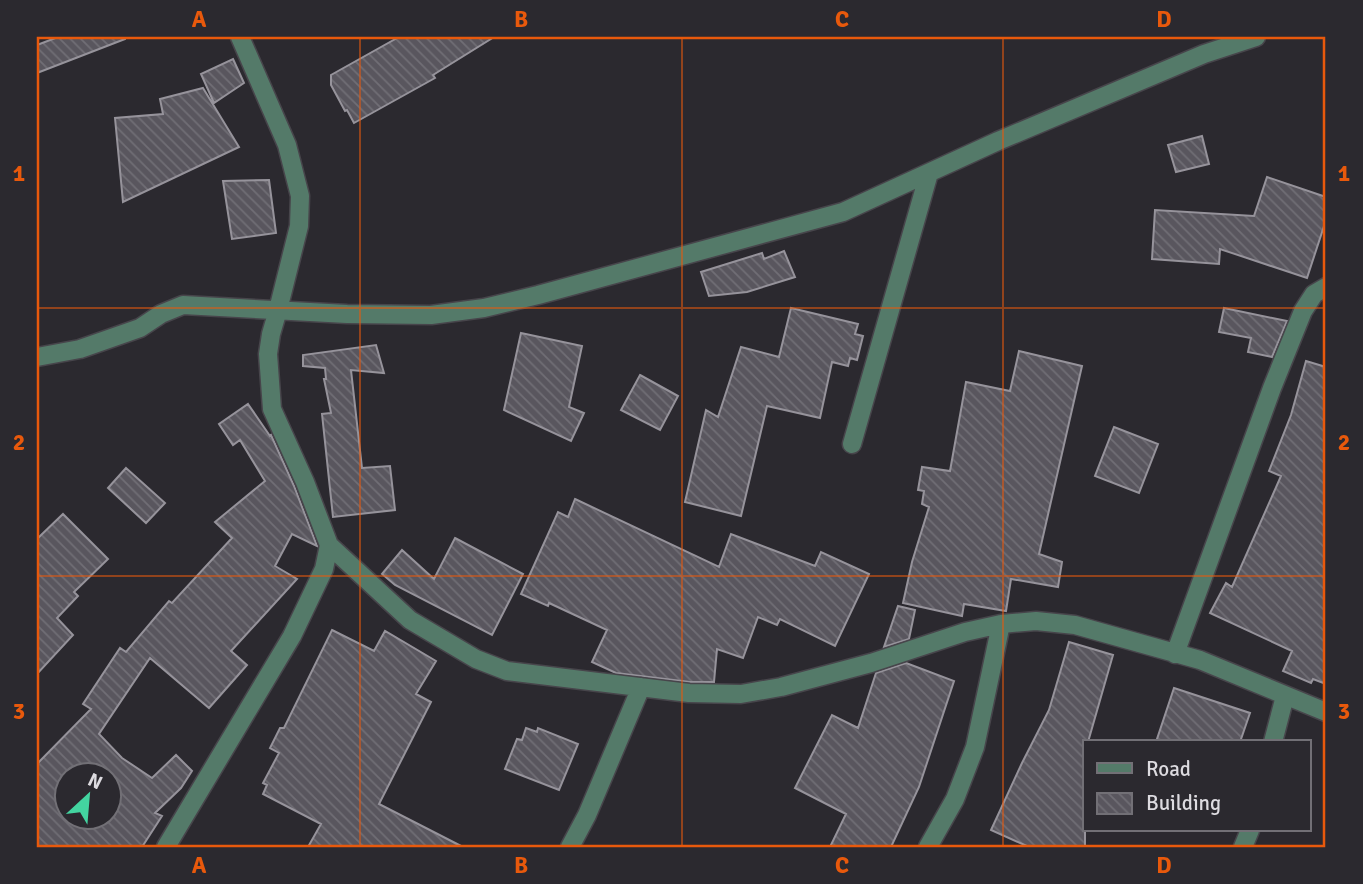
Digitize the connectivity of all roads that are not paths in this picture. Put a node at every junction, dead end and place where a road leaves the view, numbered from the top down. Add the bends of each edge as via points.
1 (240, 37) edge
2 (1256, 37) edge
3 (929, 173) junction
4 (1326, 287) edge
5 (278, 310) junction
6 (37, 357) edge
7 (852, 444) dead end
8 (329, 545) junction
9 (1001, 624) junction
10 (1175, 654) junction
11 (641, 687) junction
12 (1285, 696) junction
13 (1326, 712) edge
14 (1274, 740) edge
15 (166, 847) edge
16 (570, 847) edge
17 (928, 847) edge

1 - 5 street via 287,145 300,196 299,226
2 - 3 street via 1204,54
3 - 5 street via 843,212 484,308 431,315
3 - 7 street
4 - 10 street via 1314,294 1303,312
5 - 6 street via 183,305 140,328 79,349
5 - 8 street via 268,354 272,409
8 - 11 street via 410,620 476,659 508,671
8 - 15 street via 324,569 292,636
9 - 10 street via 1075,625
9 - 11 street via 781,688 741,695
9 - 17 street via 975,747 955,799
10 - 12 street
11 - 16 street
12 - 13 street
12 - 14 street

